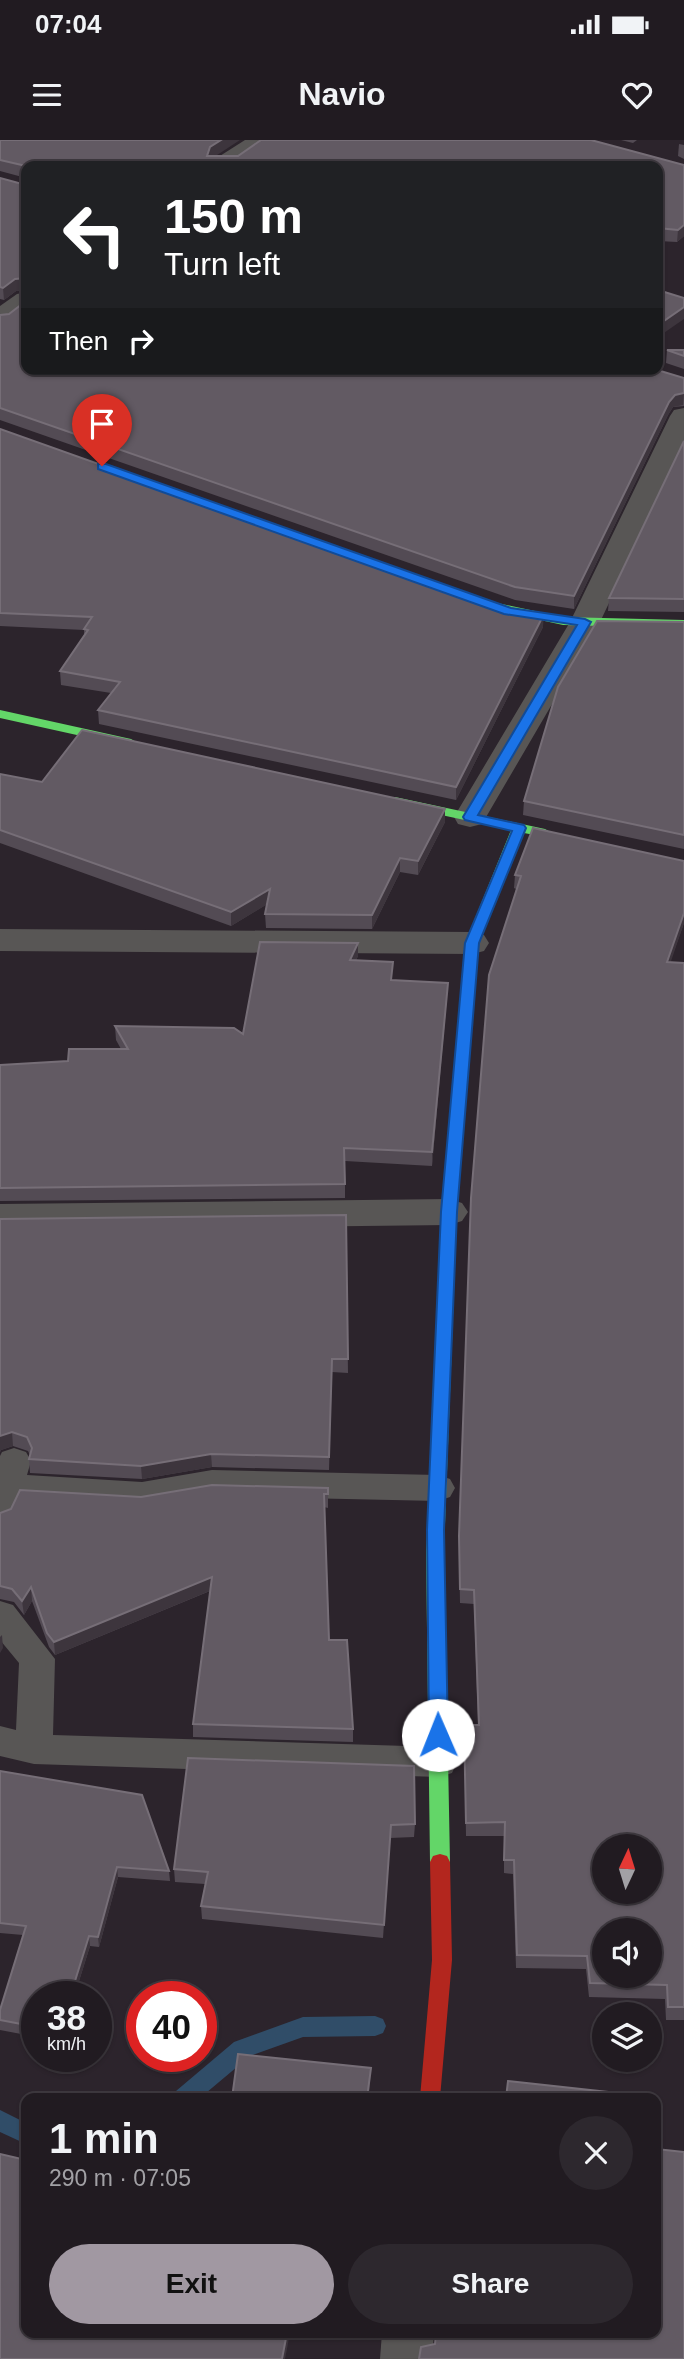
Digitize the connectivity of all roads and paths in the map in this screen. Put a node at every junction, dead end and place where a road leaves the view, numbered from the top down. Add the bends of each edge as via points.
1 (261, 140) edge
2 (229, 161) edge
3 (21, 303) edge
4 (0, 318) edge
5 (684, 416) edge
6 (482, 602) edge
7 (585, 622) junction
8 (684, 624) edge
9 (0, 714) edge
10 (148, 747) edge
11 (376, 797) edge
12 (470, 817) junction
13 (519, 828) junction
14 (557, 836) edge
15 (0, 940) edge
16 (472, 943) junction
17 (449, 1212) junction
18 (0, 1217) edge
19 (7, 1486) edge
20 (438, 1488) junction
21 (0, 1615) edge
22 (17, 1745) edge
23 (439, 1762) junction
24 (430, 2093) edge
25 (408, 2338) edge
26 (406, 2359) edge

1 - 2 street
3 - 4 street
5 - 7 street
6 - 7 street via 509,611
7 - 8 street
7 - 12 street
9 - 10 street
11 - 12 street
12 - 13 street
13 - 14 street
13 - 16 street
15 - 16 street
16 - 17 street
17 - 18 street
17 - 20 street
19 - 20 lane via 142,1495 212,1483
20 - 23 street
21 - 22 lane via 37,1659
22 - 23 lane
23 - 24 street via 442,1960
25 - 26 street

